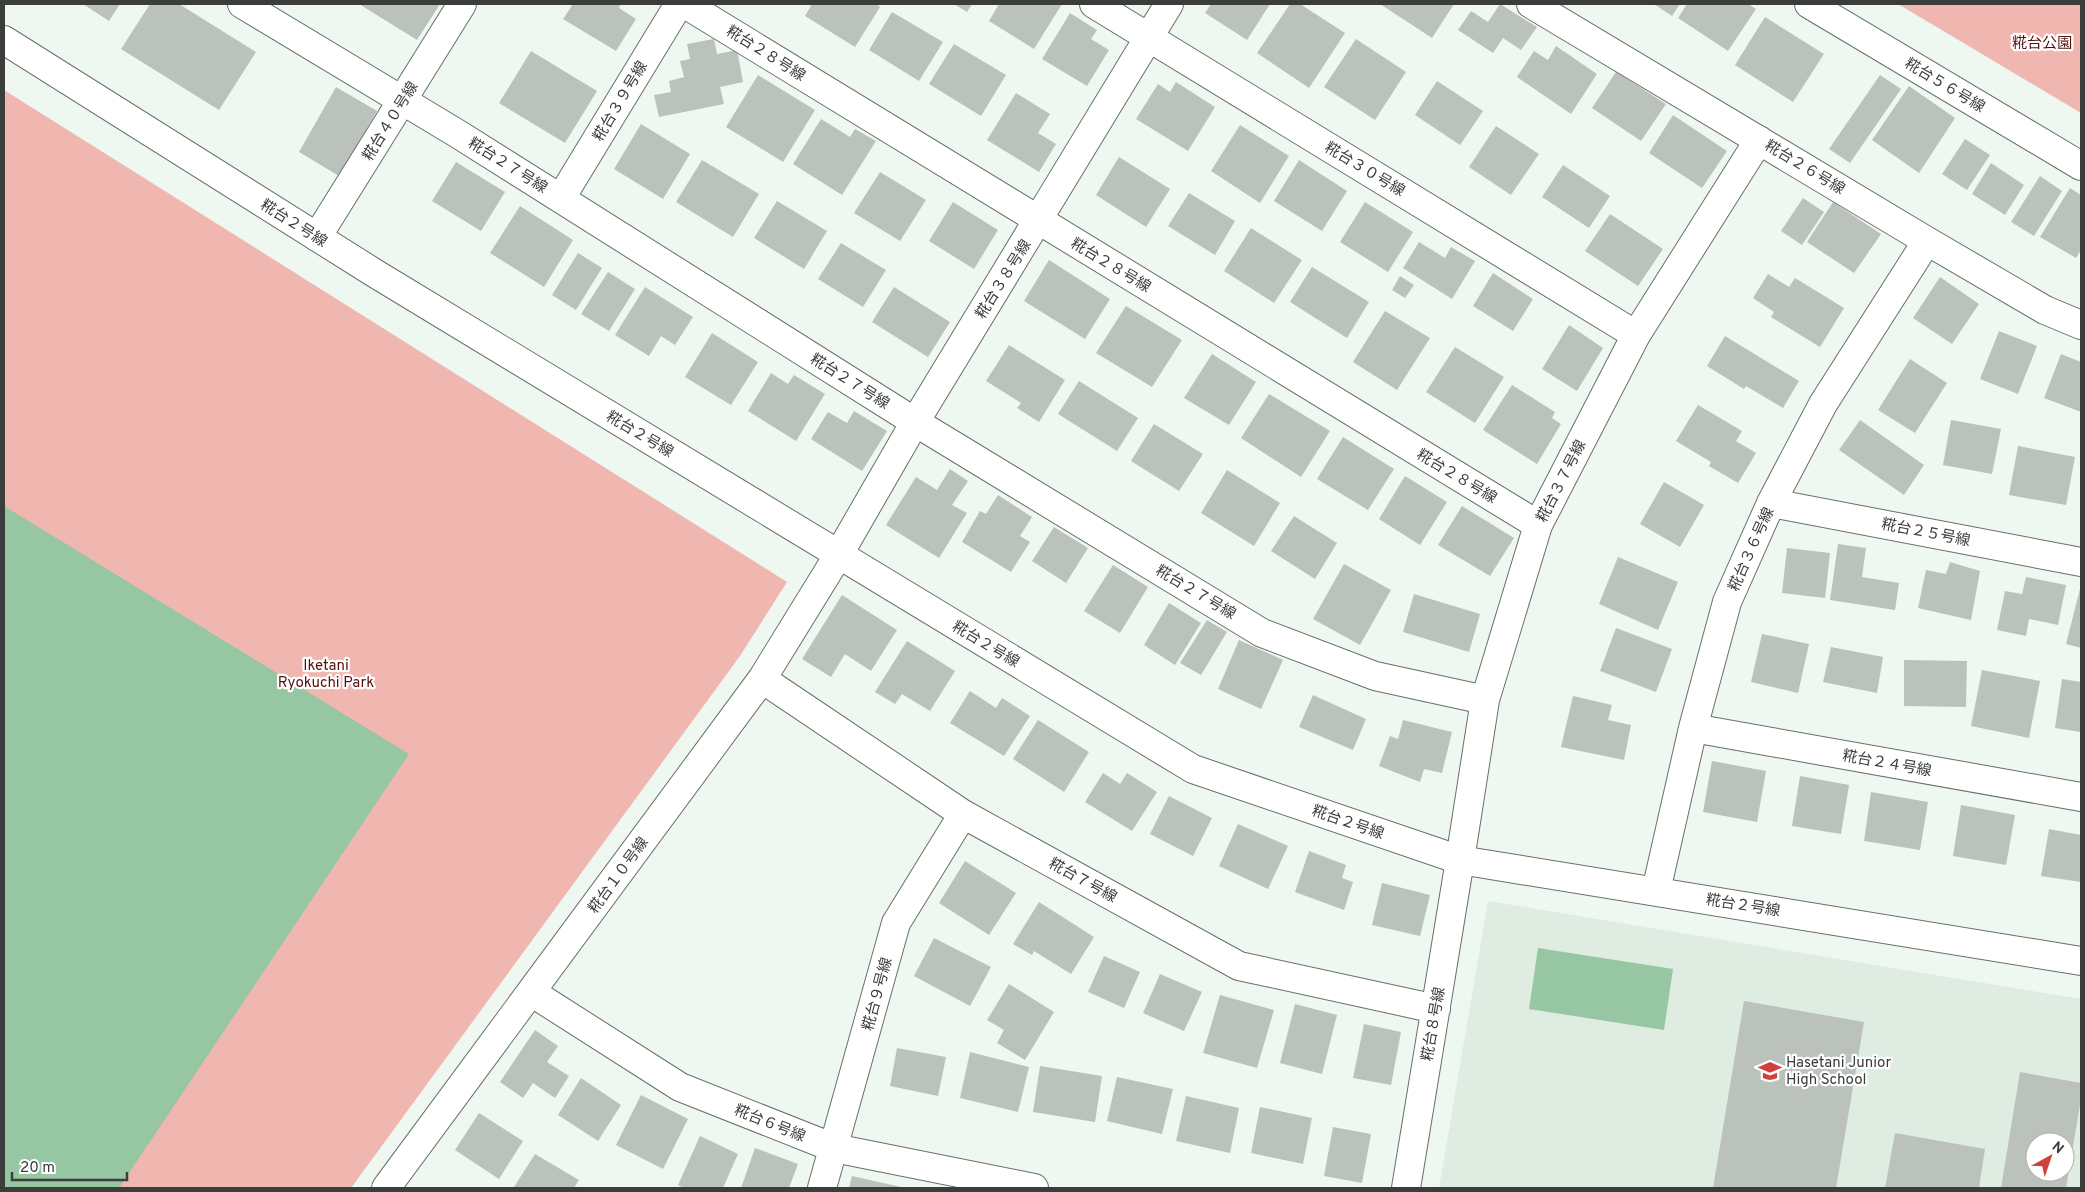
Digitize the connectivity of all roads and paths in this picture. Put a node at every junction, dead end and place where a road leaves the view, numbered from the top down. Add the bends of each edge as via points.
1 (242, 4) edge
2 (462, 4) edge
3 (679, 4) edge
4 (686, 4) edge
5 (1094, 4) edge
6 (1169, 4) edge
7 (1531, 4) edge
8 (1809, 4) edge
9 (1149, 37) junction
10 (4, 40) edge
11 (403, 100) junction
12 (1759, 140) junction
13 (2081, 166) edge
14 (561, 198) junction
15 (1039, 221) junction
16 (317, 237) junction
17 (1927, 241) junction
18 (2081, 326) edge
19 (1636, 335) junction
20 (915, 422) junction
21 (1771, 503) junction
22 (1538, 525) junction
23 (839, 554) junction
24 (2081, 562) edge
25 (762, 679) junction
26 (1485, 700) junction
27 (1693, 728) junction
28 (2081, 797) edge
29 (963, 814) junction
30 (1460, 860) junction
31 (1656, 891) junction
32 (2081, 961) edge
33 (531, 992) junction
34 (1436, 1009) junction
35 (834, 1148) junction
36 (386, 1188) edge
37 (822, 1188) edge
38 (1034, 1188) edge
39 (1406, 1188) edge

1 - 11 street, 糀台２７号線
2 - 11 street, 糀台４０号線
3 - 14 street, 糀台３９号線
4 - 15 street, 糀台２８号線
5 - 9 street, 糀台３０号線
6 - 9 street, 糀台３８号線
7 - 12 street, 糀台２６号線
8 - 13 street, 糀台５６号線
9 - 15 street, 糀台３８号線
9 - 19 street, 糀台３０号線
10 - 16 street, 糀台２号線
11 - 14 street, 糀台２７号線
11 - 16 street, 糀台４０号線
12 - 17 street, 糀台２６号線
12 - 19 street, 糀台３７号線
14 - 20 street, 糀台２７号線
15 - 20 street, 糀台３８号線
15 - 22 street, 糀台２８号線
16 - 23 street, 糀台２号線
17 - 18 street, 糀台２６号線 via 2044,310
17 - 21 street, 糀台３６号線 via 1823,404
19 - 22 street, 糀台３７号線
20 - 23 street, 糀台３８号線
20 - 26 street, 糀台２７号線 via 1262,632 1375,676
21 - 24 street, 糀台２５号線
21 - 27 street, 糀台３６号線 via 1727,602
22 - 26 street, 糀台３７号線
23 - 25 street, 糀台１０号線
23 - 30 street, 糀台２号線 via 1193,769
25 - 29 street, 糀台７号線
25 - 33 street, 糀台１０号線
26 - 30 street, 糀台３７号線
27 - 28 street, 糀台２４号線
27 - 31 street, 糀台３６号線
29 - 34 street, 糀台７号線 via 1239,966
29 - 35 street, 糀台９号線 via 896,923
30 - 31 street, 糀台２号線
30 - 34 street, 糀台８号線
31 - 32 street, 糀台２号線
33 - 35 street, 糀台６号線 via 680,1087
33 - 36 street, 糀台１０号線
34 - 39 street, 糀台８号線
35 - 37 street, 糀台９号線
35 - 38 street, 糀台６号線

